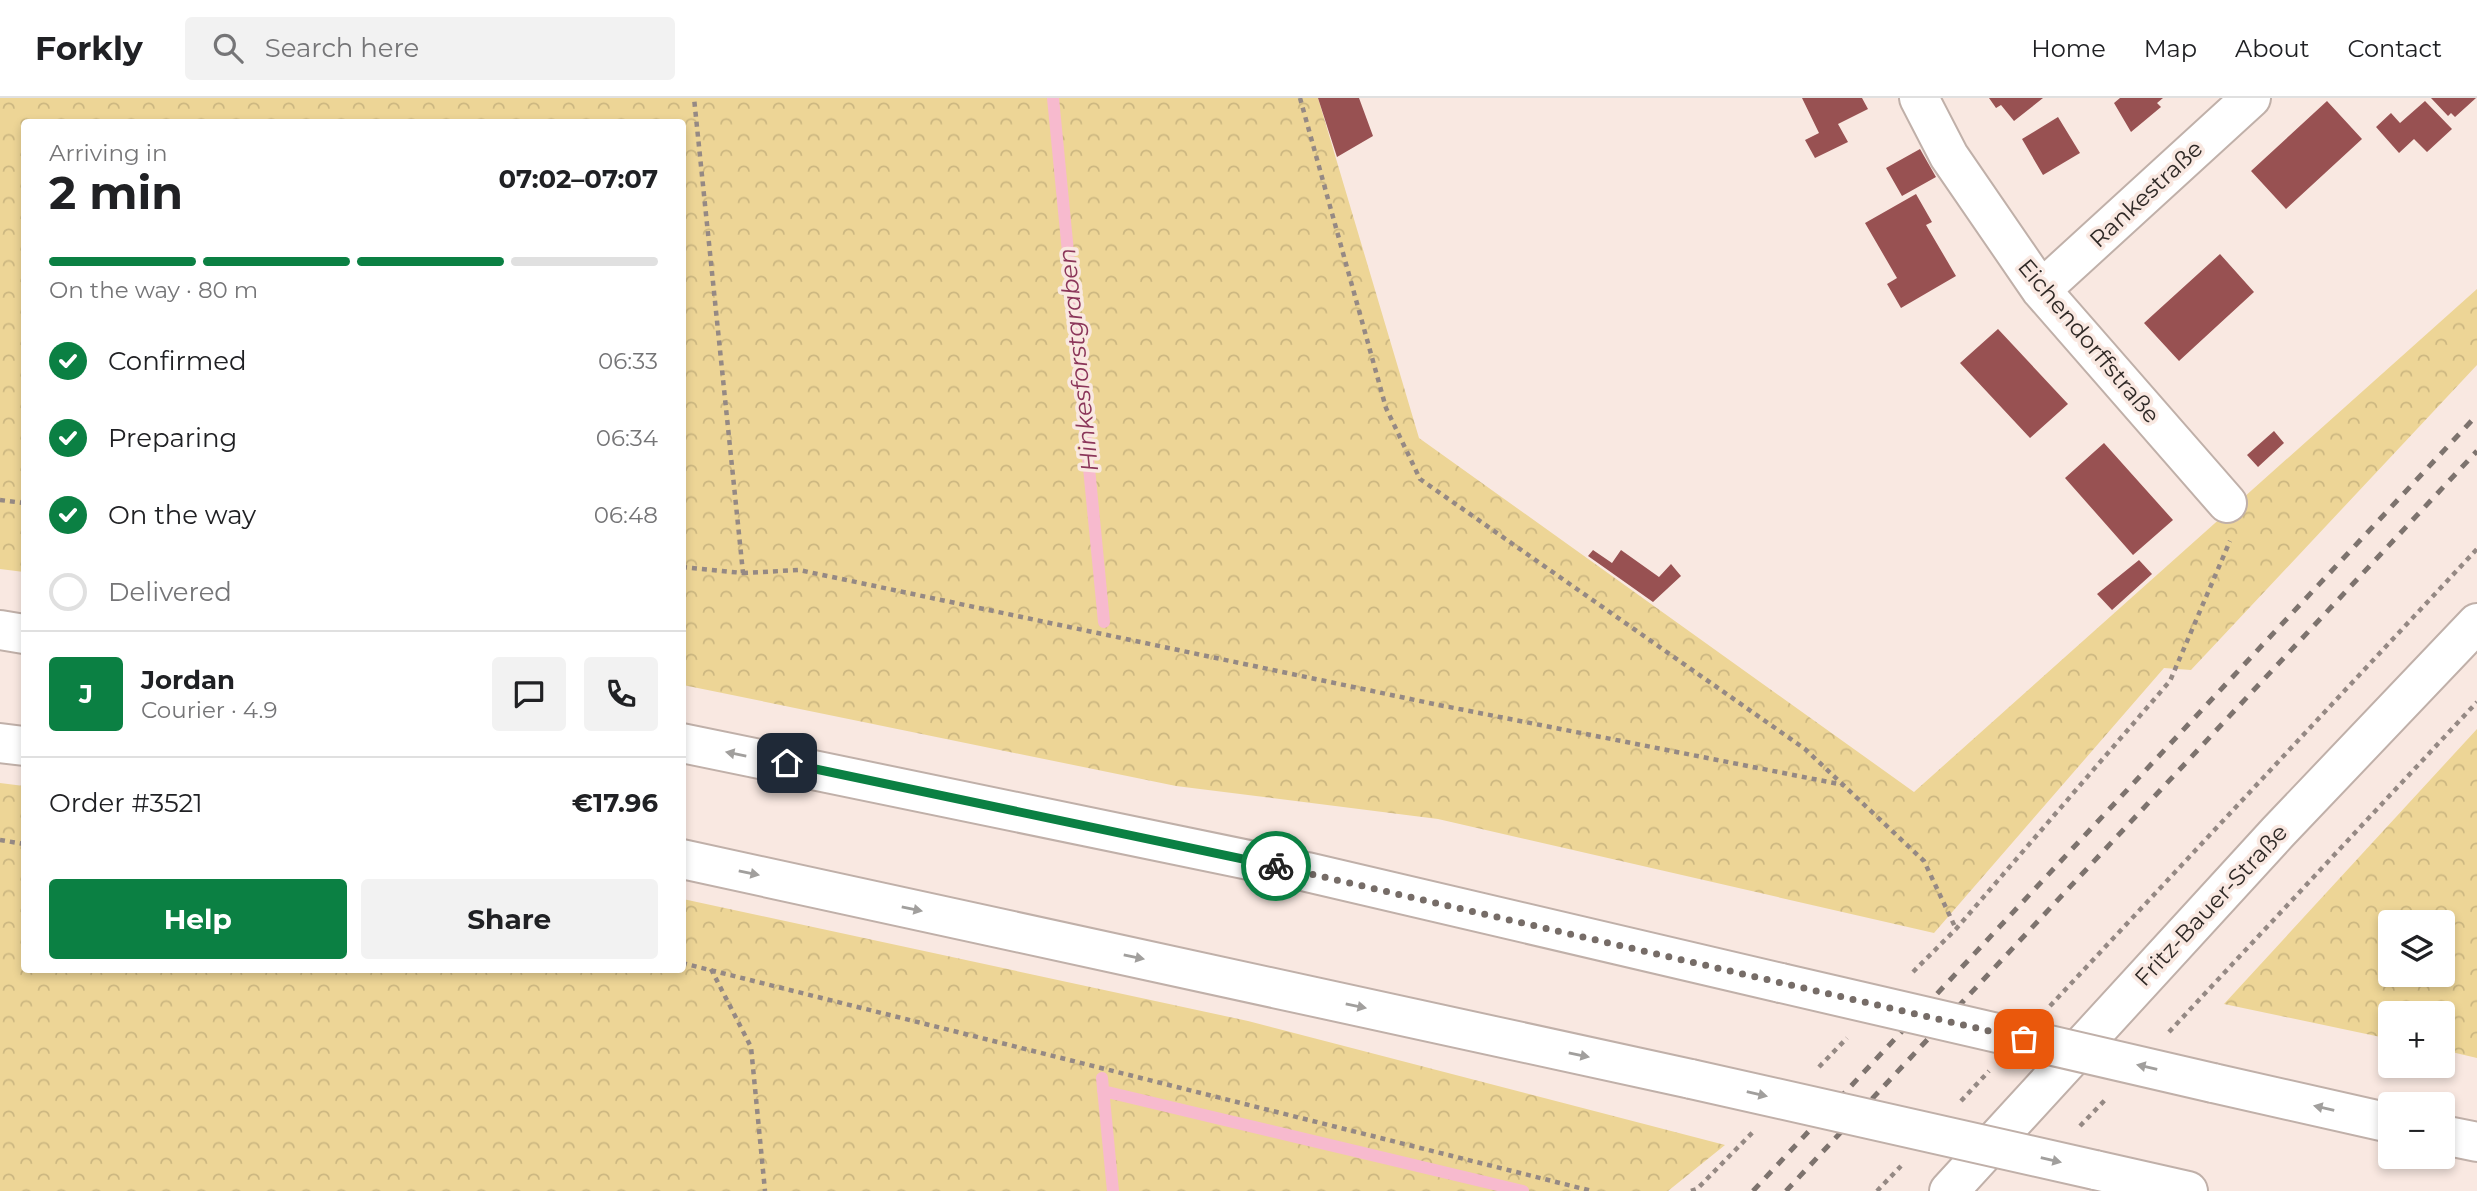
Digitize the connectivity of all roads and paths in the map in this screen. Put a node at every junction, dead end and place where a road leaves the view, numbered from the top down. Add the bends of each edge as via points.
1 (694, 98) edge
2 (1300, 98) edge
3 (1919, 98) edge
4 (2251, 98) edge
5 (2041, 290) junction
6 (0, 500) edge
7 (21, 503) edge
8 (2227, 503) joint
9 (2477, 549) edge
10 (686, 567) edge
11 (743, 573) junction
12 (2477, 623) edge
13 (0, 630) edge
14 (21, 634) edge
15 (2477, 702) edge
16 (0, 743) edge
17 (686, 744) edge
18 (21, 746) edge
19 (1844, 785) junction
20 (0, 840) edge
21 (21, 844) edge
22 (686, 860) edge
23 (1956, 929) junction
24 (686, 964) edge
25 (711, 968) junction
26 (1908, 977) dead end
27 (2048, 1007) dead end
28 (1850, 1035) dead end
29 (2163, 1038) dead end
30 (1991, 1069) dead end
31 (1812, 1073) dead end
32 (2106, 1099) dead end
33 (1953, 1110) dead end
34 (2378, 1120) edge
35 (2077, 1130) dead end
36 (1754, 1131) dead end
37 (2455, 1137) edge
38 (2477, 1142) edge
39 (1906, 1160) dead end
40 (2095, 1170) junction
41 (765, 1191) edge
42 (1592, 1191) edge
43 (1691, 1191) edge
44 (1877, 1191) edge
45 (1949, 1191) edge
46 (2145, 1191) edge
47 (2188, 1191) edge

1 - 11 path
2 - 19 path via 1386,408 1420,479 1805,749
3 - 5 main road, Eichendorffstraße via 1949,156
4 - 5 main road, Rankestraße
5 - 8 main road, Eichendorffstraße
6 - 7 path
8 - 23 path via 2238,522 2170,681
9 - 27 path
10 - 11 path
11 - 19 path via 799,570 1434,705
12 - 45 main road, Fritz-Bauer-Straße
13 - 14 main road
15 - 29 path
16 - 18 main road
34 -> 17 main road, bridge via 1307,872
19 - 23 path via 1924,861
20 - 21 path
22 -> 40 main road, bridge
23 - 26 path
24 - 25 path
25 - 41 path via 751,1047
25 - 42 path
28 - 31 path
30 - 33 path
32 - 35 path
36 - 43 path
37 - 38 main road
39 - 44 path
40 - 46 main road
40 - 47 main road

